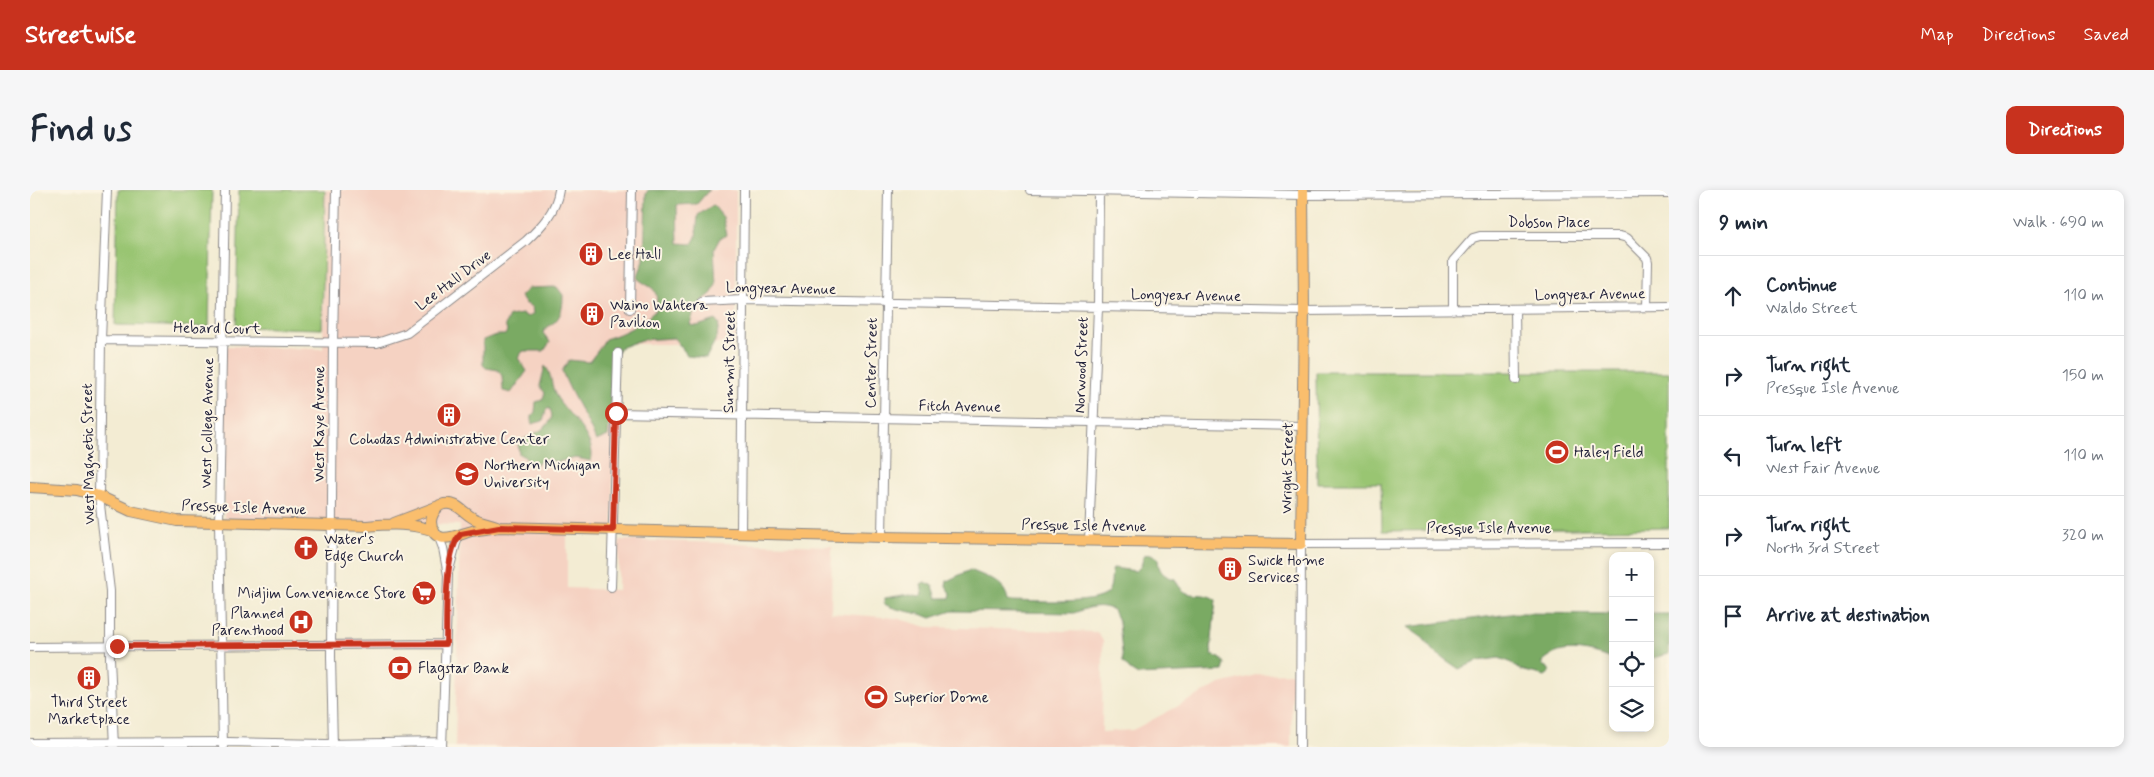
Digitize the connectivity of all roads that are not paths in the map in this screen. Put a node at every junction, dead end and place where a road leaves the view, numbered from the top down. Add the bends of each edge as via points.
1 (107, 190) edge
2 (225, 190) edge
3 (336, 190) edge
4 (559, 190) edge
5 (632, 190) edge
6 (744, 190) edge
7 (888, 190) edge
8 (1030, 190) edge
9 (1099, 191) edge
10 (1303, 192) edge
11 (1669, 193) edge
12 (744, 300) junction
13 (702, 302) dead end
14 (886, 303) junction
15 (1098, 307) junction
16 (1647, 307) junction
17 (1669, 307) edge
18 (1515, 309) junction
19 (630, 310) dead end
20 (1304, 310) junction
21 (1453, 310) junction
22 (101, 340) junction
23 (222, 342) junction
24 (333, 343) junction
25 (618, 354) dead end
26 (1516, 380) dead end
27 (616, 413) junction
28 (742, 416) junction
29 (884, 418) junction
30 (1093, 422) junction
31 (1303, 426) junction
32 (30, 487) edge
33 (99, 496) junction
34 (440, 505) junction
35 (462, 508) junction
36 (219, 523) junction
37 (393, 524) junction
38 (333, 525) junction
39 (499, 527) junction
40 (613, 530) junction
41 (436, 533) junction
42 (741, 534) junction
43 (459, 535) junction
44 (882, 537) junction
45 (1089, 541) junction
46 (1669, 543) edge
47 (1301, 544) junction
48 (448, 575) junction
49 (611, 587) dead end
50 (446, 644) junction
51 (331, 645) junction
52 (110, 646) junction
53 (220, 646) junction
54 (30, 647) edge
55 (30, 743) edge
56 (223, 744) edge
57 (442, 744) edge
58 (114, 745) edge
59 (333, 746) edge
60 (1300, 747) edge

1 - 22 street, West Magnetic Street
2 - 23 street, West College Avenue
3 - 24 street, West Kaye Avenue
4 - 24 street, Lee Hall Drive via 551,214 526,241 407,332 377,343
5 - 19 street
6 - 12 street, Summit Street
7 - 14 street, Center Street
8 - 9 street
9 - 10 street
9 - 15 street, Norwood Street
10 - 11 street
10 - 20 main road, Wright Street
12 - 13 street, Longyear Avenue
12 - 14 street, Longyear Avenue
12 - 28 street, Summit Street
14 - 15 street, Longyear Avenue
14 - 29 street, Center Street
15 - 20 street, Longyear Avenue
15 - 30 street, Norwood Street
16 - 17 street, Longyear Avenue
16 - 18 street, Longyear Avenue
16 - 21 street, Dobson Place via 1647,258 1627,238 1480,236 1473,238 1452,261
18 - 21 street, Longyear Avenue
18 - 26 street
20 - 21 street, Longyear Avenue
20 - 31 main road, Wright Street
22 - 23 street, Hebard Court
22 - 33 street, West Magnetic Street
23 - 24 street, Hebard Court
23 - 36 street, West College Avenue
24 - 38 street, West Kaye Avenue
25 - 27 street
27 - 28 street, Fitch Avenue
27 - 40 street
28 - 29 street, Fitch Avenue
28 - 42 street, Summit Street
29 - 30 street, Fitch Avenue
29 - 44 street, Center Street
30 - 31 street, Fitch Avenue
30 - 45 street, Norwood Street
31 - 47 main road, Wright Street
32 - 33 main road, Presque Isle Avenue via 77,490
33 - 36 main road, Presque Isle Avenue via 156,518
33 - 52 street, West Magnetic Street via 110,591
34 - 35 main road, Presque Isle Avenue via 452,503
34 - 37 main road, Presque Isle Avenue
34 - 41 main road via 432,518
35 - 39 main road, Presque Isle Avenue via 472,518
35 - 43 main road via 467,523
36 - 38 main road, Presque Isle Avenue
36 - 53 street, West College Avenue
37 - 38 main road, Presque Isle Avenue
37 - 41 main road, Presque Isle Avenue via 426,528
38 - 51 street, West Kaye Avenue
39 - 40 main road, Presque Isle Avenue
39 - 43 main road, Presque Isle Avenue
40 - 42 main road, Presque Isle Avenue
40 - 49 street
41 - 43 main road, Presque Isle Avenue via 448,539
41 - 48 street via 443,548
42 - 44 main road, Presque Isle Avenue
43 - 48 street
44 - 45 main road, Presque Isle Avenue
45 - 47 main road, Presque Isle Avenue
46 - 47 street, Presque Isle Avenue
47 - 60 street, Wright Street
48 - 50 street
50 - 51 street
50 - 57 street
51 - 53 street
51 - 59 street, West Kaye Avenue
52 - 53 street
52 - 54 street
52 - 58 street, West Magnetic Street
53 - 56 street, West College Avenue
55 - 58 street
56 - 58 street
56 - 59 street
57 - 59 street

